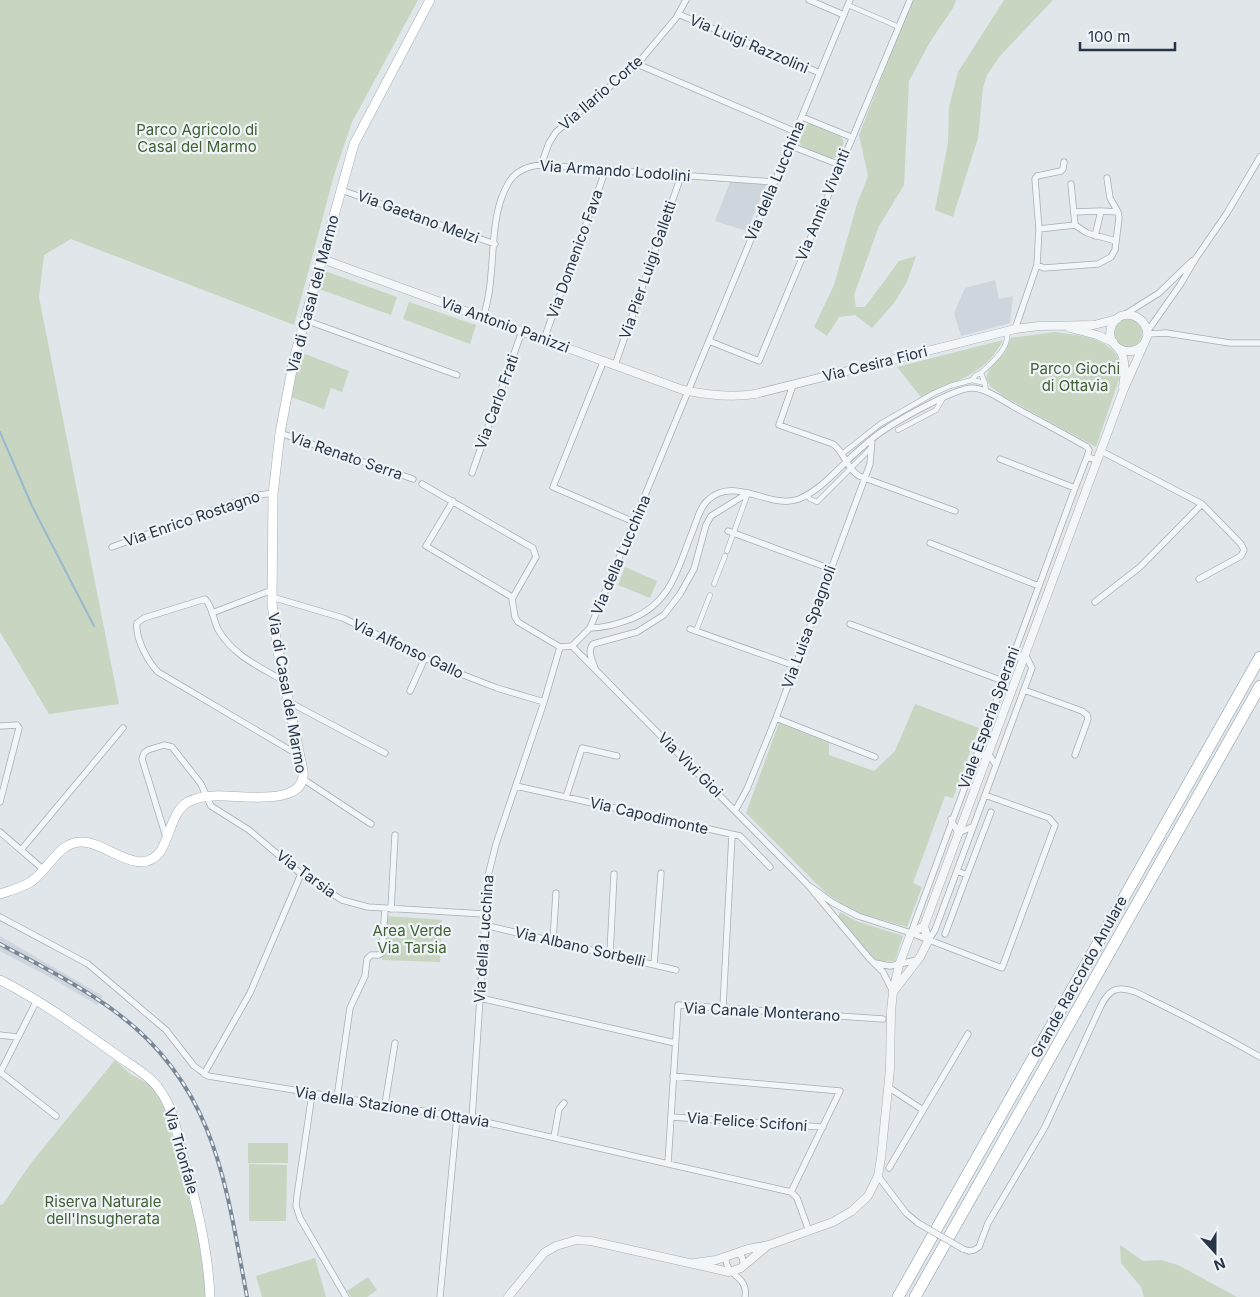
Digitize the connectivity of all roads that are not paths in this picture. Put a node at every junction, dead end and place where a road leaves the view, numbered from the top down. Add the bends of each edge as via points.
1 (430, 0) edge
2 (686, 0) edge
3 (809, 0) edge
4 (910, 0) edge
5 (849, 3) edge
6 (678, 14) junction
7 (844, 15) junction
8 (898, 27) junction
9 (637, 64) junction
10 (820, 73) junction
11 (802, 117) junction
12 (796, 132) junction
13 (851, 136) junction
14 (791, 146) junction
15 (1260, 157) edge
16 (1064, 162) dead end
17 (541, 165) junction
18 (840, 165) junction
19 (606, 170) junction
20 (681, 176) junction
21 (1107, 178) dead end
22 (774, 182) junction
23 (1071, 184) dead end
24 (341, 190) junction
25 (1101, 211) junction
26 (1074, 212) junction
27 (1118, 212) junction
28 (1075, 225) junction
29 (1039, 229) junction
30 (1095, 236) junction
31 (1116, 241) junction
32 (494, 244) junction
33 (1196, 258) junction
34 (322, 259) junction
35 (1037, 265) junction
36 (1124, 315) junction
37 (483, 317) junction
38 (1116, 319) junction
39 (305, 320) junction
40 (1060, 326) junction
41 (1015, 329) junction
42 (522, 331) junction
43 (1007, 331) junction
44 (1147, 333) junction
45 (544, 339) junction
46 (709, 341) junction
47 (1260, 343) edge
48 (1144, 344) junction
49 (1115, 345) junction
50 (604, 360) junction
51 (615, 365) junction
52 (981, 374) junction
53 (458, 376) dead end
54 (972, 380) junction
55 (985, 383) junction
56 (793, 385) junction
57 (688, 391) junction
58 (1123, 392) junction
59 (986, 393) junction
60 (943, 398) junction
61 (898, 430) dead end
62 (280, 433) junction
63 (872, 439) junction
64 (872, 447) junction
65 (1101, 451) junction
66 (842, 454) junction
67 (1087, 456) junction
68 (1000, 459) dead end
69 (1098, 460) junction
70 (846, 462) junction
71 (850, 469) junction
72 (472, 473) dead end
73 (864, 478) junction
74 (413, 479) dead end
75 (422, 484) dead end
76 (1074, 488) junction
77 (273, 493) junction
78 (748, 493) junction
79 (807, 496) junction
80 (453, 501) junction
81 (1202, 504) junction
82 (955, 511) dead end
83 (634, 522) junction
84 (730, 532) junction
85 (930, 542) dead end
86 (112, 548) dead end
87 (1064, 550) junction
88 (1050, 556) junction
89 (831, 569) junction
90 (1198, 580) dead end
91 (714, 584) dead end
92 (1039, 586) junction
93 (272, 593) junction
94 (710, 595) dead end
95 (512, 597) junction
96 (1034, 601) junction
97 (1095, 602) dead end
98 (650, 610) junction
99 (212, 613) junction
100 (1039, 616) junction
101 (656, 621) junction
102 (850, 624) dead end
103 (590, 628) junction
104 (693, 630) joint
105 (572, 646) junction
106 (560, 647) junction
107 (1025, 654) junction
108 (1260, 657) edge
109 (425, 658) junction
110 (1010, 661) junction
111 (795, 666) junction
112 (596, 670) junction
113 (284, 681) junction
114 (1003, 682) junction
115 (1260, 686) edge
116 (1024, 690) junction
117 (410, 691) dead end
118 (289, 702) junction
119 (544, 702) junction
120 (776, 718) junction
121 (0, 726) edge
122 (123, 728) dead end
123 (385, 753) dead end
124 (988, 753) junction
125 (300, 756) junction
126 (617, 756) dead end
127 (1075, 756) dead end
128 (875, 757) dead end
129 (975, 757) junction
130 (996, 765) junction
131 (303, 779) junction
132 (516, 786) junction
133 (985, 795) junction
134 (207, 796) junction
135 (566, 797) junction
136 (0, 802) edge
137 (735, 811) junction
138 (991, 812) dead end
139 (952, 819) junction
140 (371, 824) dead end
141 (972, 827) junction
142 (0, 832) edge
143 (958, 834) junction
144 (395, 835) dead end
145 (732, 835) junction
146 (167, 840) junction
147 (21, 850) junction
148 (960, 863) junction
149 (770, 867) dead end
150 (970, 867) junction
151 (44, 870) junction
152 (957, 871) junction
153 (661, 873) dead end
154 (301, 874) junction
155 (614, 874) dead end
156 (967, 875) junction
157 (954, 878) junction
158 (964, 882) junction
159 (807, 884) junction
160 (938, 888) junction
161 (556, 893) dead end
162 (0, 894) edge
163 (924, 894) junction
164 (388, 909) junction
165 (484, 914) junction
166 (0, 918) edge
167 (484, 925) junction
168 (924, 926) junction
169 (911, 933) junction
170 (945, 934) dead end
171 (552, 940) junction
172 (928, 940) junction
173 (610, 954) junction
174 (918, 959) junction
175 (875, 963) junction
176 (654, 964) junction
177 (899, 965) junction
178 (676, 970) dead end
179 (0, 980) edge
180 (893, 992) junction
181 (480, 998) junction
182 (37, 1000) junction
183 (723, 1007) junction
184 (883, 1019) dead end
185 (968, 1034) dead end
186 (0, 1035) edge
187 (18, 1037) junction
188 (395, 1043) dead end
189 (675, 1043) junction
190 (1260, 1057) edge
191 (0, 1072) edge
192 (204, 1074) junction
193 (673, 1076) junction
194 (888, 1087) junction
195 (312, 1094) junction
196 (337, 1098) junction
197 (564, 1103) dead end
198 (385, 1104) junction
199 (923, 1110) junction
200 (56, 1116) dead end
201 (457, 1116) junction
202 (671, 1117) junction
203 (472, 1119) junction
204 (823, 1127) junction
205 (554, 1137) junction
206 (668, 1164) junction
207 (889, 1168) dead end
208 (878, 1176) junction
209 (791, 1192) junction
210 (809, 1231) junction
211 (768, 1245) junction
212 (738, 1253) junction
213 (726, 1257) junction
214 (694, 1263) junction
215 (744, 1266) junction
216 (913, 1270) junction
217 (731, 1272) junction
218 (212, 1297) edge
219 (346, 1297) edge
220 (440, 1297) edge
221 (508, 1297) edge
222 (744, 1297) edge
223 (892, 1297) edge
224 (898, 1297) edge
225 (915, 1297) edge

1 - 24 main road, Via di Casal del Marmo via 356,139
2 - 6 street, Via Ilario Corte
3 - 7 street
4 - 8 street, Via Annie Vivanti
5 - 7 street, Via della Lucchina
5 - 8 street
6 - 9 street, Via Ilario Corte
6 - 10 street, Via Luigi Razzolini
7 - 10 street, Via della Lucchina
8 - 13 street, Via Annie Vivanti
9 - 12 street
9 - 17 street, Via Ilario Corte via 556,132
10 - 11 street, Via della Lucchina
11 - 12 street, Via della Lucchina
11 - 13 street
12 - 14 street, Via della Lucchina
13 - 18 street, Via Annie Vivanti
14 - 18 street
14 - 22 street, Via della Lucchina
15 - 33 street
16 - 29 street via 1061,171 1042,174 1035,179
17 - 19 street, Via Armando Lodolini
17 - 32 street, Via Armando Lodolini via 524,169 509,183 499,209
18 - 46 street, Via Annie Vivanti via 759,361
19 - 20 street, Via Armando Lodolini
19 - 45 street, Via Domenico Fava
20 - 22 street, Via Armando Lodolini
20 - 51 street, Via Pier Luigi Galletti
21 - 27 street via 1110,198
22 - 46 street, Via della Lucchina
23 - 26 street
24 - 32 street, Via Gaetano Melzi
24 - 34 main road, Via di Casal del Marmo
25 - 26 street
25 - 27 street
25 - 30 street
26 - 28 street
27 - 31 street
28 - 29 street
28 - 30 street
29 - 35 street
30 - 31 street
31 - 35 street via 1111,257 1098,264 1044,268
32 - 37 street, Via Armando Lodolini
33 - 36 street via 1159,293
33 - 44 street
34 - 37 street, Via Antonio Panizzi
34 - 39 main road, Via di Casal del Marmo
35 - 41 street
36 - 38 street
36 - 44 street via 1139,318
37 - 42 street, Via Antonio Panizzi
38 - 40 street, Via Cesira Fiori
38 - 49 street via 1110,330
39 - 53 street
39 - 62 main road, Via di Casal del Marmo
40 - 41 street, Via Cesira Fiori
40 - 49 street, Via Cesira Fiori via 1096,335
41 - 43 street, Via Cesira Fiori
42 - 45 street, Via Antonio Panizzi
42 - 72 street, Via Carlo Frati
43 - 52 street via 1004,348
43 - 56 street, Via Cesira Fiori
44 - 47 street via 1219,342
44 - 48 street
45 - 50 street, Via Antonio Panizzi
46 - 57 street, Via della Lucchina
48 - 49 street via 1133,351
48 - 58 street, Viale Esperia Sperani
49 - 58 street, Viale Esperia Sperani via 1121,351 1124,364
50 - 51 street, Via Antonio Panizzi
50 - 83 street via 552,487
51 - 57 street, Via Antonio Panizzi
52 - 54 street
52 - 55 street
54 - 55 street
54 - 66 street via 934,393 900,412
55 - 59 street
56 - 57 street, Via Cesira Fiori via 739,396
56 - 66 street via 779,425 832,443
57 - 83 street, Via della Lucchina
58 - 65 street, Viale Esperia Sperani
59 - 60 street via 970,388
59 - 67 street via 1087,446
60 - 61 street via 936,410
60 - 63 street
62 - 74 street, Via Renato Serra
62 - 77 main road, Via di Casal del Marmo
63 - 64 street, Via Luisa Spagnoli
63 - 70 street
64 - 71 street
64 - 73 street, Via Luisa Spagnoli
65 - 69 street, Viale Esperia Sperani
65 - 81 street
66 - 70 street
67 - 69 street
67 - 76 street, Viale Esperia Sperani
68 - 76 street
69 - 87 street, Viale Esperia Sperani
70 - 71 street
70 - 79 street
71 - 73 street
71 - 79 street via 817,502
73 - 82 street
73 - 89 street, Via Luisa Spagnoli
75 - 80 street, Via Renato Serra
76 - 88 street, Viale Esperia Sperani
77 - 86 street, Via Enrico Rostagno via 252,496
77 - 93 main road, Via di Casal del Marmo
78 - 79 street via 786,502
78 - 84 street
78 - 98 street via 721,492 704,504 671,585
78 - 101 street via 711,516 694,569 669,610
80 - 95 street, Via Renato Serra via 534,550 536,557
80 - 95 street via 426,546
81 - 90 street via 1242,544 1244,550 1241,556
81 - 97 street via 1140,567
83 - 103 street, Via della Lucchina
84 - 89 street
84 - 91 street via 726,554
85 - 92 street
87 - 88 street
87 - 100 street, Viale Esperia Sperani
88 - 92 street, Viale Esperia Sperani
89 - 111 street, Via Luisa Spagnoli
92 - 96 street, Viale Esperia Sperani
93 - 99 street
93 - 109 street, Via Alfonso Gallo via 343,618
93 - 113 main road, Via di Casal del Marmo
94 - 104 street
95 - 106 street via 517,621
96 - 100 street
96 - 110 street, Viale Esperia Sperani
98 - 101 street
98 - 103 street via 624,622
99 - 113 street via 219,632 236,652
99 - 125 street via 203,598 140,620 137,630 150,662 170,680
100 - 107 street, Viale Esperia Sperani
101 - 112 street via 632,634 593,644 590,652
102 - 114 street
103 - 105 street, Via della Lucchina
104 - 111 street
105 - 106 street
105 - 112 street, Via Vivi Gioi
106 - 119 street, Via della Lucchina
107 - 110 street
107 - 116 street, Viale Esperia Sperani via 1032,668
107 - 124 street, Viale Esperia Sperani
108 - 216 highway, Grande Raccordo Anulare
109 - 117 street
109 - 119 street, Via Alfonso Gallo via 497,688
110 - 114 street, Viale Esperia Sperani
111 - 120 street, Via Luisa Spagnoli
112 - 137 street, Via Vivi Gioi
113 - 118 main road, Via di Casal del Marmo
114 - 129 street, Viale Esperia Sperani
115 - 225 highway, Grande Raccordo Anulare
116 - 127 street via 1086,714 1087,721
116 - 130 street, Viale Esperia Sperani
118 - 123 street
118 - 125 main road, Via di Casal del Marmo
119 - 132 street, Via della Lucchina
120 - 128 street
120 - 137 street, Via Luisa Spagnoli
121 - 136 street via 19,727
122 - 147 street
124 - 129 street
124 - 130 street
124 - 143 street, Viale Esperia Sperani
125 - 131 main road, Via di Casal del Marmo
126 - 135 street via 582,748
129 - 139 street, Viale Esperia Sperani
130 - 133 street, Viale Esperia Sperani
131 - 134 main road, Via di Casal del Marmo via 296,788 281,796
131 - 140 street
132 - 135 street, Via Capodimonte
132 - 165 street, Via della Lucchina via 490,864
133 - 141 street, Viale Esperia Sperani
133 - 172 street, Via Vivi Gioi via 1049,818 1055,829 1002,968
134 - 146 main road, Via di Casal del Marmo via 182,807
134 - 146 street, Via Tarsia via 172,747 161,746 145,752 143,762
134 - 154 street, Via Tarsia via 211,806 249,830
135 - 145 street, Via Capodimonte
137 - 159 street, Via Vivi Gioi
138 - 150 street
139 - 143 street
139 - 163 street, Viale Esperia Sperani
141 - 143 street
141 - 148 street, Viale Esperia Sperani
142 - 147 street
143 - 160 street, Viale Esperia Sperani
144 - 164 street
145 - 149 street, Via Capodimonte via 740,836
145 - 183 street
146 - 151 main road, Via di Casal del Marmo via 156,857 149,861 124,858 88,842 76,842 64,848
147 - 151 street
148 - 150 street
148 - 152 street, Viale Esperia Sperani
150 - 156 street
151 - 162 main road, Via di Casal del Marmo via 29,883
152 - 156 street
152 - 157 street, Viale Esperia Sperani
153 - 176 street
154 - 164 street, Via Tarsia via 342,900
154 - 192 street via 250,993
155 - 173 street
156 - 158 street
157 - 158 street
157 - 172 street, Viale Esperia Sperani via 935,930
158 - 170 street
159 - 169 street, Via Vivi Gioi via 848,912
159 - 175 street, Via Vivi Gioi
160 - 163 street
160 - 168 street, Viale Esperia Sperani
161 - 171 street
163 - 169 street, Viale Esperia Sperani
164 - 165 street, Via Tarsia
164 - 196 street via 382,953 367,958 365,976 350,1008
165 - 167 street, Via della Lucchina
166 - 192 street via 88,964 166,1030
167 - 171 street, Via Albano Sorbelli
167 - 181 street, Via della Lucchina
168 - 169 street
168 - 172 street
169 - 172 street, Via Vivi Gioi
169 - 177 street, Viale Esperia Sperani
171 - 173 street, Via Albano Sorbelli
172 - 174 street, Viale Esperia Sperani
173 - 176 street, Via Albano Sorbelli
174 - 177 street
174 - 180 street, Viale Esperia Sperani
175 - 177 street
175 - 180 street, Via Vivi Gioi
176 - 178 street, Via Albano Sorbelli
177 - 180 street, Viale Esperia Sperani
179 - 182 main road, Via Trionfale
180 - 194 street, Viale Esperia Sperani
181 - 189 street
181 - 203 street, Via della Lucchina
182 - 187 street
182 - 218 main road, Via Trionfale via 149,1078 164,1096 172,1113 194,1195
183 - 184 street, Via Canale Monterano
183 - 189 street, Via Canale Monterano via 678,1005
185 - 199 street
186 - 187 street
187 - 191 street
188 - 198 street
189 - 193 street, Via Canale Monterano
190 - 208 street, bridge via 1218,1032 1138,994 1119,989 1105,998 1045,1127 988,1224 979,1247 969,1251 963,1249 918,1222 906,1213
191 - 200 street
192 - 195 street, Via della Stazione di Ottavia
193 - 202 street, Via Canale Monterano
193 - 204 street via 840,1091
194 - 199 street
194 - 208 street, Viale Esperia Sperani
195 - 196 street, Via della Stazione di Ottavia
195 - 219 street via 296,1206
196 - 198 street, Via della Stazione di Ottavia
197 - 205 street via 558,1110
198 - 201 street, Via della Stazione di Ottavia
199 - 207 street
201 - 203 street, Via della Stazione di Ottavia
201 - 220 street
202 - 204 street, Via Felice Scifoni
202 - 206 street, Via Canale Monterano
203 - 205 street, Via della Stazione di Ottavia
204 - 209 street
205 - 206 street, Via della Stazione di Ottavia
206 - 209 street, Via della Stazione di Ottavia
208 - 210 street via 871,1192 859,1206 833,1222
209 - 210 street via 797,1198
210 - 211 street
211 - 212 street
211 - 215 street
212 - 213 street
212 - 215 street
213 - 214 street
213 - 217 street
214 - 217 street
214 - 221 street via 591,1241 567,1242 544,1253
215 - 217 street
216 - 223 highway
216 - 224 highway, Grande Raccordo Anulare
217 - 222 street via 743,1283

